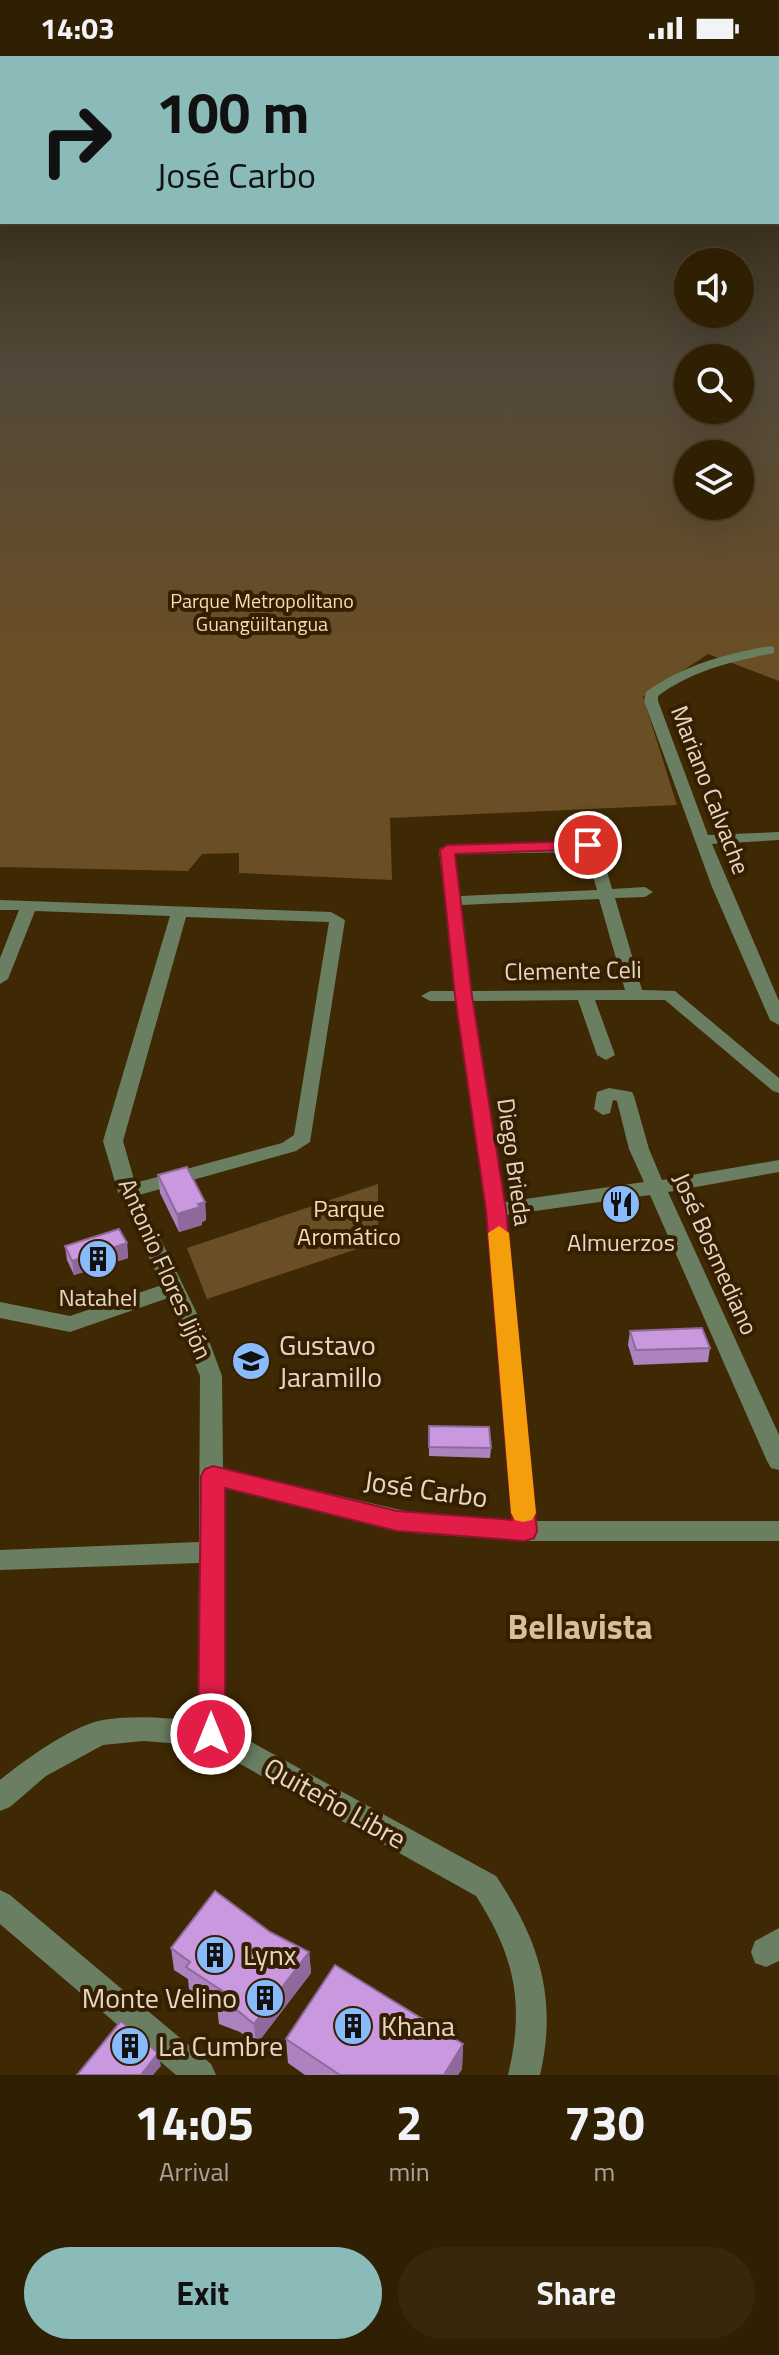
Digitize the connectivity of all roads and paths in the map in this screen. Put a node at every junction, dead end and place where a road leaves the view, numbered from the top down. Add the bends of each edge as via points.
1 (770, 650) dead end
2 (779, 836) edge
3 (702, 840) junction
4 (645, 892) dead end
5 (608, 894) junction
6 (452, 901) junction
7 (0, 905) edge
8 (29, 906) junction
9 (180, 910) junction
10 (0, 979) edge
11 (635, 994) junction
12 (585, 995) junction
13 (430, 996) dead end
14 (464, 996) junction
15 (779, 1020) edge
16 (606, 1055) dead end
17 (779, 1087) edge
18 (603, 1109) dead end
19 (779, 1166) edge
20 (658, 1187) junction
21 (128, 1192) junction
22 (496, 1210) junction
23 (173, 1289) junction
24 (0, 1310) edge
25 (779, 1461) edge
26 (213, 1476) junction
27 (525, 1531) junction
28 (779, 1531) edge
29 (211, 1552) junction
30 (0, 1560) edge
31 (211, 1734) junction
32 (0, 1798) edge
33 (0, 1905) edge
34 (200, 2075) edge
35 (524, 2075) edge

1 - 3 street, Mariano Calvache via 710,660 651,695
2 - 3 street
3 - 15 street, Mariano Calvache
4 - 5 street
5 - 6 street
5 - 6 street, Diego Brieda via 590,846 448,849
5 - 11 street
6 - 14 street, Diego Brieda
7 - 8 street
8 - 9 street
8 - 10 street
9 - 21 street, Antonio Flores Jijón via 114,1134
9 - 21 street via 337,920 303,1138 289,1147
11 - 12 street, Clemente Celi
11 - 17 street, Clemente Celi via 672,996
12 - 14 street, Clemente Celi
12 - 16 street
13 - 14 street, Clemente Celi
14 - 22 street, Diego Brieda
18 - 20 street, José Bosmediano via 604,1096 625,1096 639,1149
19 - 20 street
20 - 22 street
20 - 25 street, José Bosmediano
21 - 23 street, Antonio Flores Jijón
22 - 27 street, Diego Brieda
23 - 24 street via 70,1324
23 - 26 street, Antonio Flores Jijón via 211,1376
26 - 27 street, José Carbo via 397,1521
26 - 29 street, Antonio Flores Jijón
27 - 28 street, José Carbo
29 - 30 street
29 - 31 street, Antonio Flores Jijón
31 - 32 street, Quiteño Libre via 143,1729 100,1733 36,1767
31 - 35 street, Quiteño Libre via 486,1886 525,1954 534,2002
33 - 34 street

